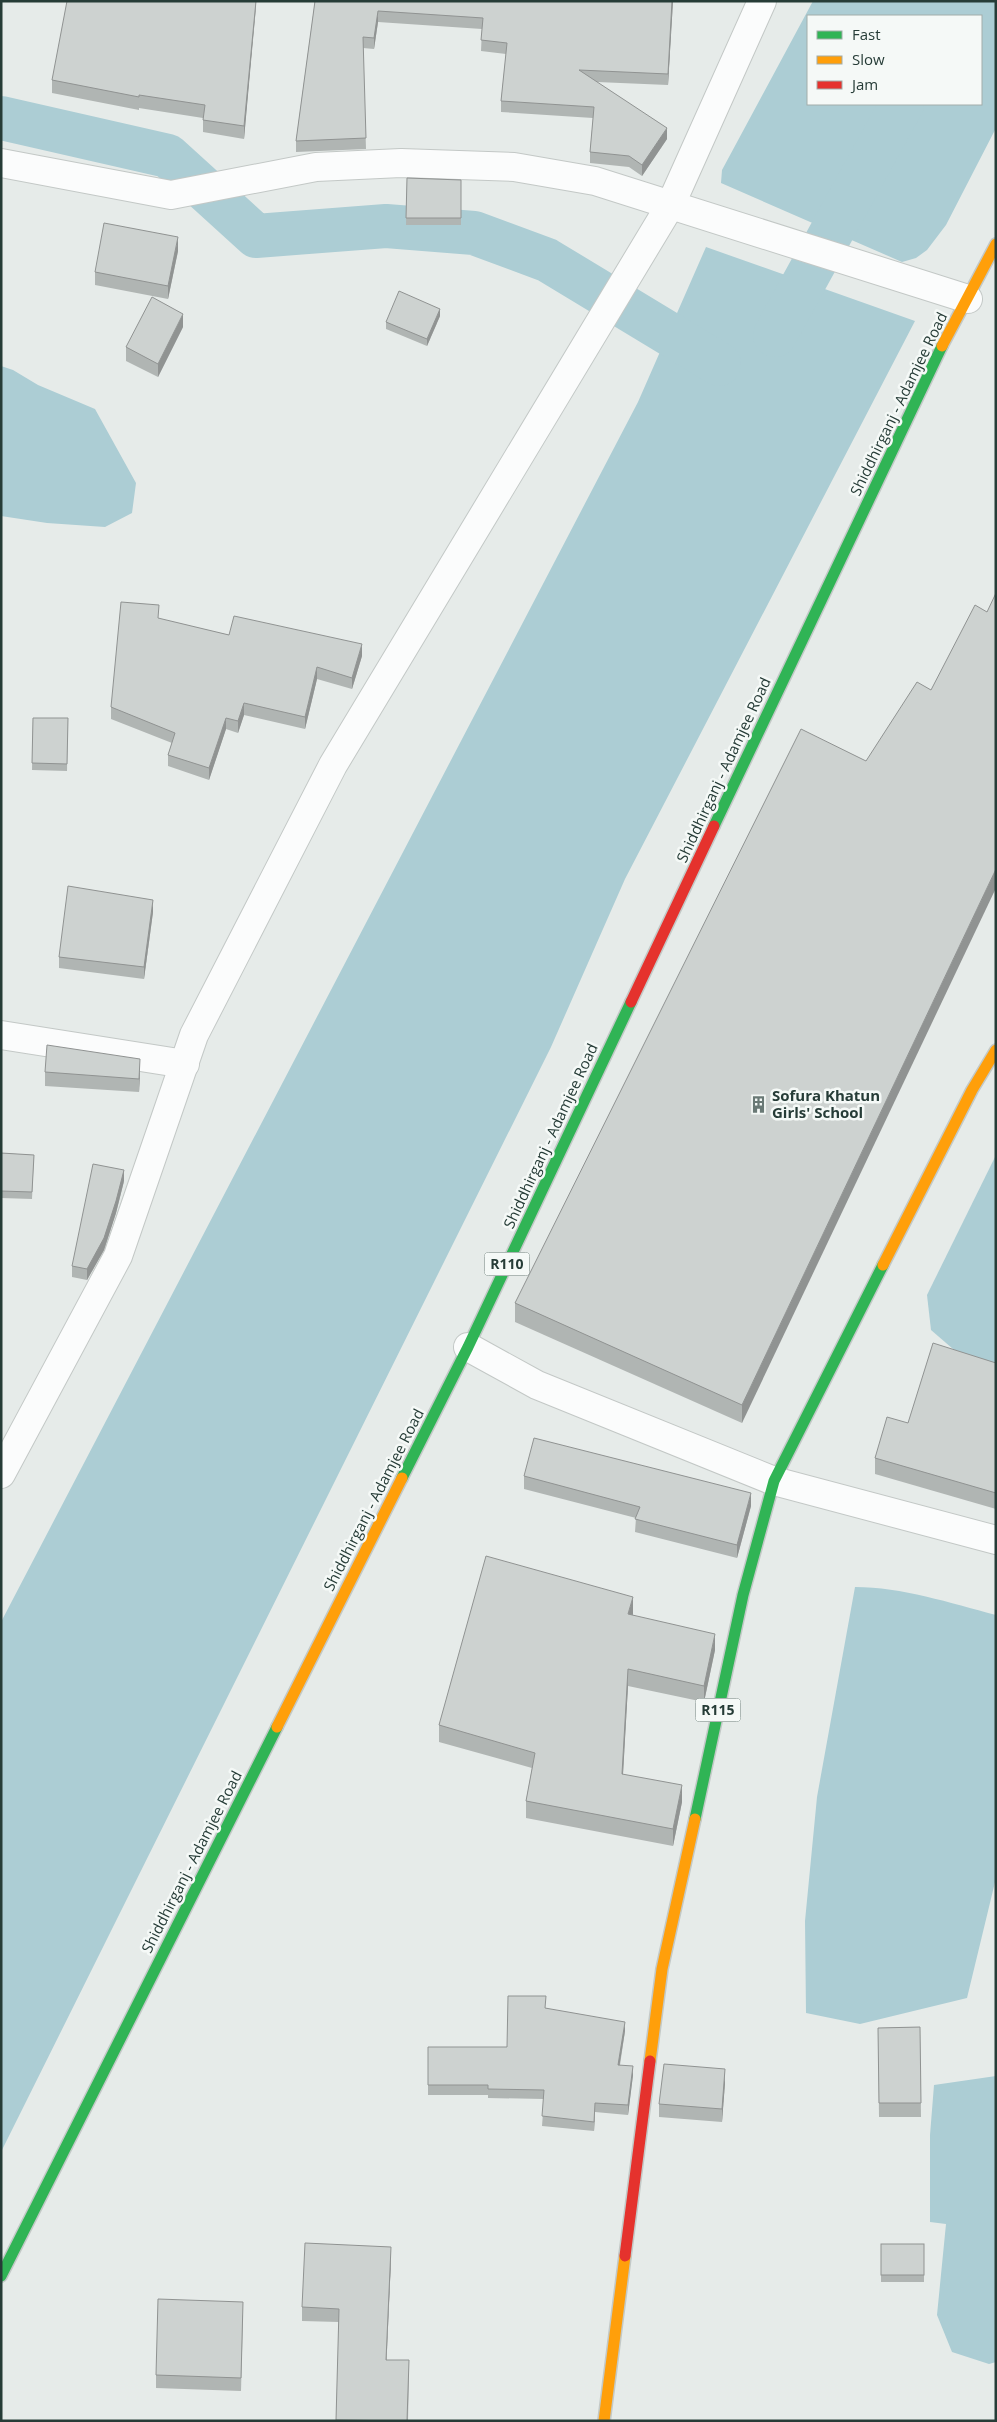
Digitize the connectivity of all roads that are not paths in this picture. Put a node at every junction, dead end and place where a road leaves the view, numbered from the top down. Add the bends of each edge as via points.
1 (762, 1) edge
2 (1, 163) edge
3 (671, 204) junction
4 (996, 244) edge
5 (968, 299) junction
6 (1, 1035) edge
7 (996, 1050) edge
8 (185, 1064) junction
9 (468, 1346) junction
10 (1, 1474) edge
11 (774, 1481) junction
12 (996, 1540) edge
13 (1, 2276) edge
14 (604, 2421) edge

1 - 3 street
2 - 3 street via 171,195 316,167 401,163 514,167 595,181
3 - 5 street
3 - 8 street via 333,765 194,1035
4 - 5 main road, Shiddhirganj - Adamjee Road / R110
5 - 9 main road, Shiddhirganj - Adamjee Road / R110 via 940,350
6 - 8 street
7 - 11 main road, R115 via 921,1187
8 - 10 street via 118,1256
9 - 11 street via 538,1385
9 - 13 main road, Shiddhirganj - Adamjee Road / R110
11 - 12 street
11 - 14 main road, R115 via 744,1595 662,1969

